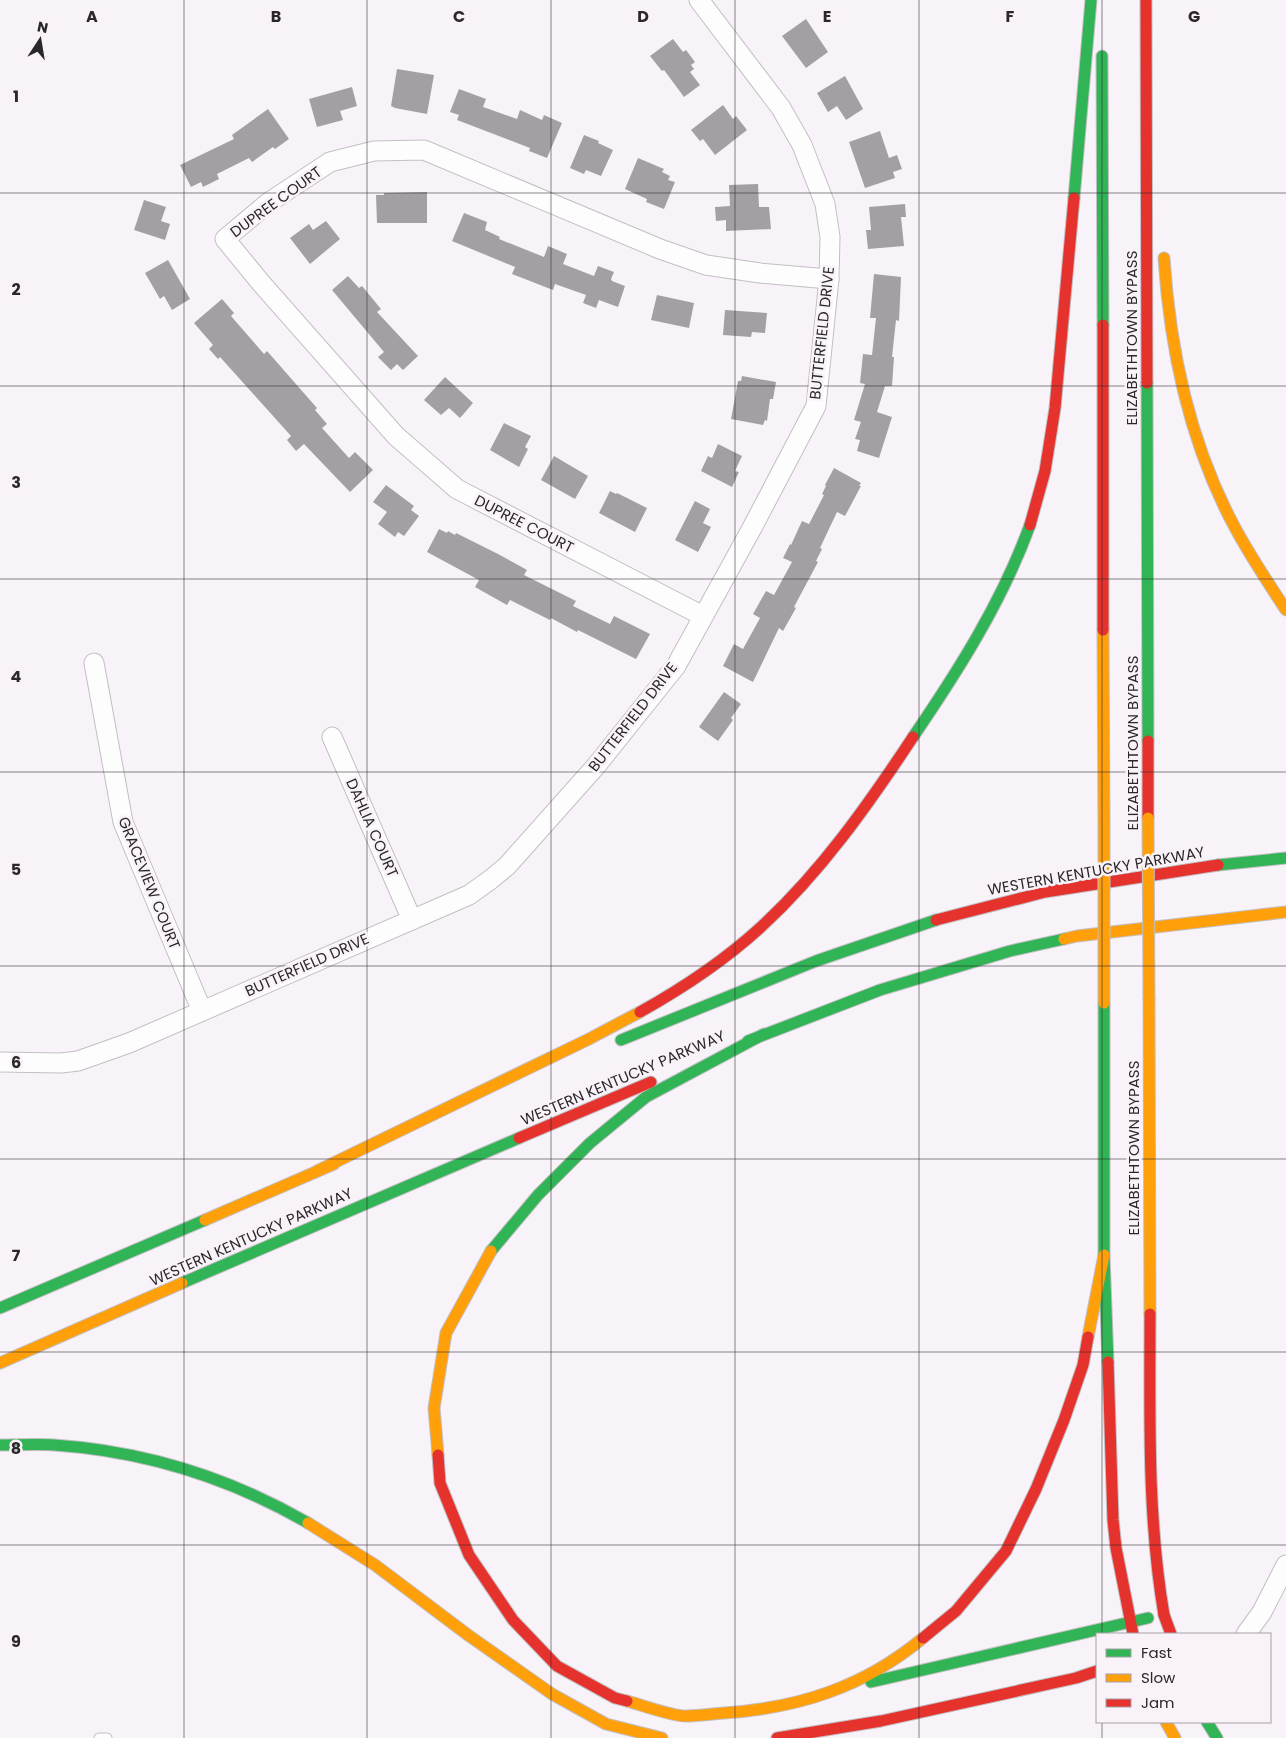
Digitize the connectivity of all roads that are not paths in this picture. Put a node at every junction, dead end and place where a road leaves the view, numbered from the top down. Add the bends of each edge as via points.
1 (699, 0) edge
2 (1091, 0) edge
3 (1146, 0) edge
4 (1155, 0) edge
5 (1102, 40) dead end
6 (1158, 69) dead end
7 (1164, 247) dead end
8 (829, 279) junction
9 (1286, 610) edge
10 (703, 616) junction
11 (94, 663) dead end
12 (332, 737) dead end
13 (1286, 858) edge
14 (1286, 912) edge
15 (412, 920) junction
16 (202, 1011) junction
17 (764, 1034) junction
18 (606, 1047) dead end
19 (0, 1062) edge
20 (552, 1070) dead end
21 (317, 1171) junction
22 (1104, 1255) junction
23 (0, 1308) edge
24 (0, 1363) edge
25 (0, 1445) edge
26 (1286, 1565) edge
27 (1164, 1615) junction
28 (1129, 1622) junction
29 (1153, 1628) dead end
30 (1133, 1633) edge
31 (1171, 1633) edge
32 (1247, 1633) edge
33 (1096, 1671) edge
34 (1076, 1678) junction
35 (1096, 1678) edge
36 (835, 1691) junction
37 (1166, 1723) edge
38 (1208, 1723) edge
39 (99, 1738) edge
40 (107, 1738) edge
41 (662, 1738) edge
42 (777, 1738) edge
43 (1174, 1738) edge
44 (1218, 1738) edge

1 - 8 street, BUTTERFIELD DRIVE via 781,108 802,145 826,204 830,237
2 - 21 main road via 1057,401 1048,458 1034,513 1014,567 958,671 821,865 782,909 739,948 693,981 593,1037
3 - 27 main road, ELIZABETHTOWN BYPASS, bridge via 1150,1491 1156,1575
4 - 6 main road
5 - 22 main road, ELIZABETHTOWN BYPASS, bridge
7 - 9 main road via 1171,337 1183,396 1201,454 1225,509 1254,562
8 - 10 street, BUTTERFIELD DRIVE via 816,406
8 - 10 street, DUPREE COURT via 706,265 660,249 424,150 374,151 330,162 268,204 225,239 396,436 457,489
10 - 15 street, BUTTERFIELD DRIVE via 676,666 596,766 507,866 469,895
11 - 16 street, GRACEVIEW COURT via 123,822
12 - 15 street, DAHLIA COURT
13 - 18 main road, WESTERN KENTUCKY PARKWAY via 1212,864 1018,897 953,914 825,956
14 - 17 main road, WESTERN KENTUCKY PARKWAY via 1077,936 1010,951 880,990
15 - 16 street, BUTTERFIELD DRIVE
16 - 19 street, BUTTERFIELD DRIVE via 78,1061
17 - 24 main road, WESTERN KENTUCKY PARKWAY
17 - 36 main road via 646,1098 590,1143 487,1254 446,1333 434,1408 440,1483 469,1554 513,1620 557,1666 615,1698 684,1716 752,1711
20 - 21 main road
21 - 23 main road
22 - 28 main road, ELIZABETHTOWN BYPASS via 1113,1520
22 - 36 main road via 1083,1365 1064,1420 1006,1551 956,1612 910,1649 860,1681
25 - 41 main road via 53,1445 110,1451 167,1463 222,1481 275,1504 375,1565 552,1694 606,1724
26 - 32 street via 1262,1612
27 - 28 main road
27 - 29 main road
27 - 31 main road, ELIZABETHTOWN BYPASS
28 - 30 main road, ELIZABETHTOWN BYPASS
28 - 36 main road
33 - 34 main road
34 - 35 main road
34 - 42 main road via 882,1721
37 - 43 main road
38 - 44 main road
39 - 40 lane

